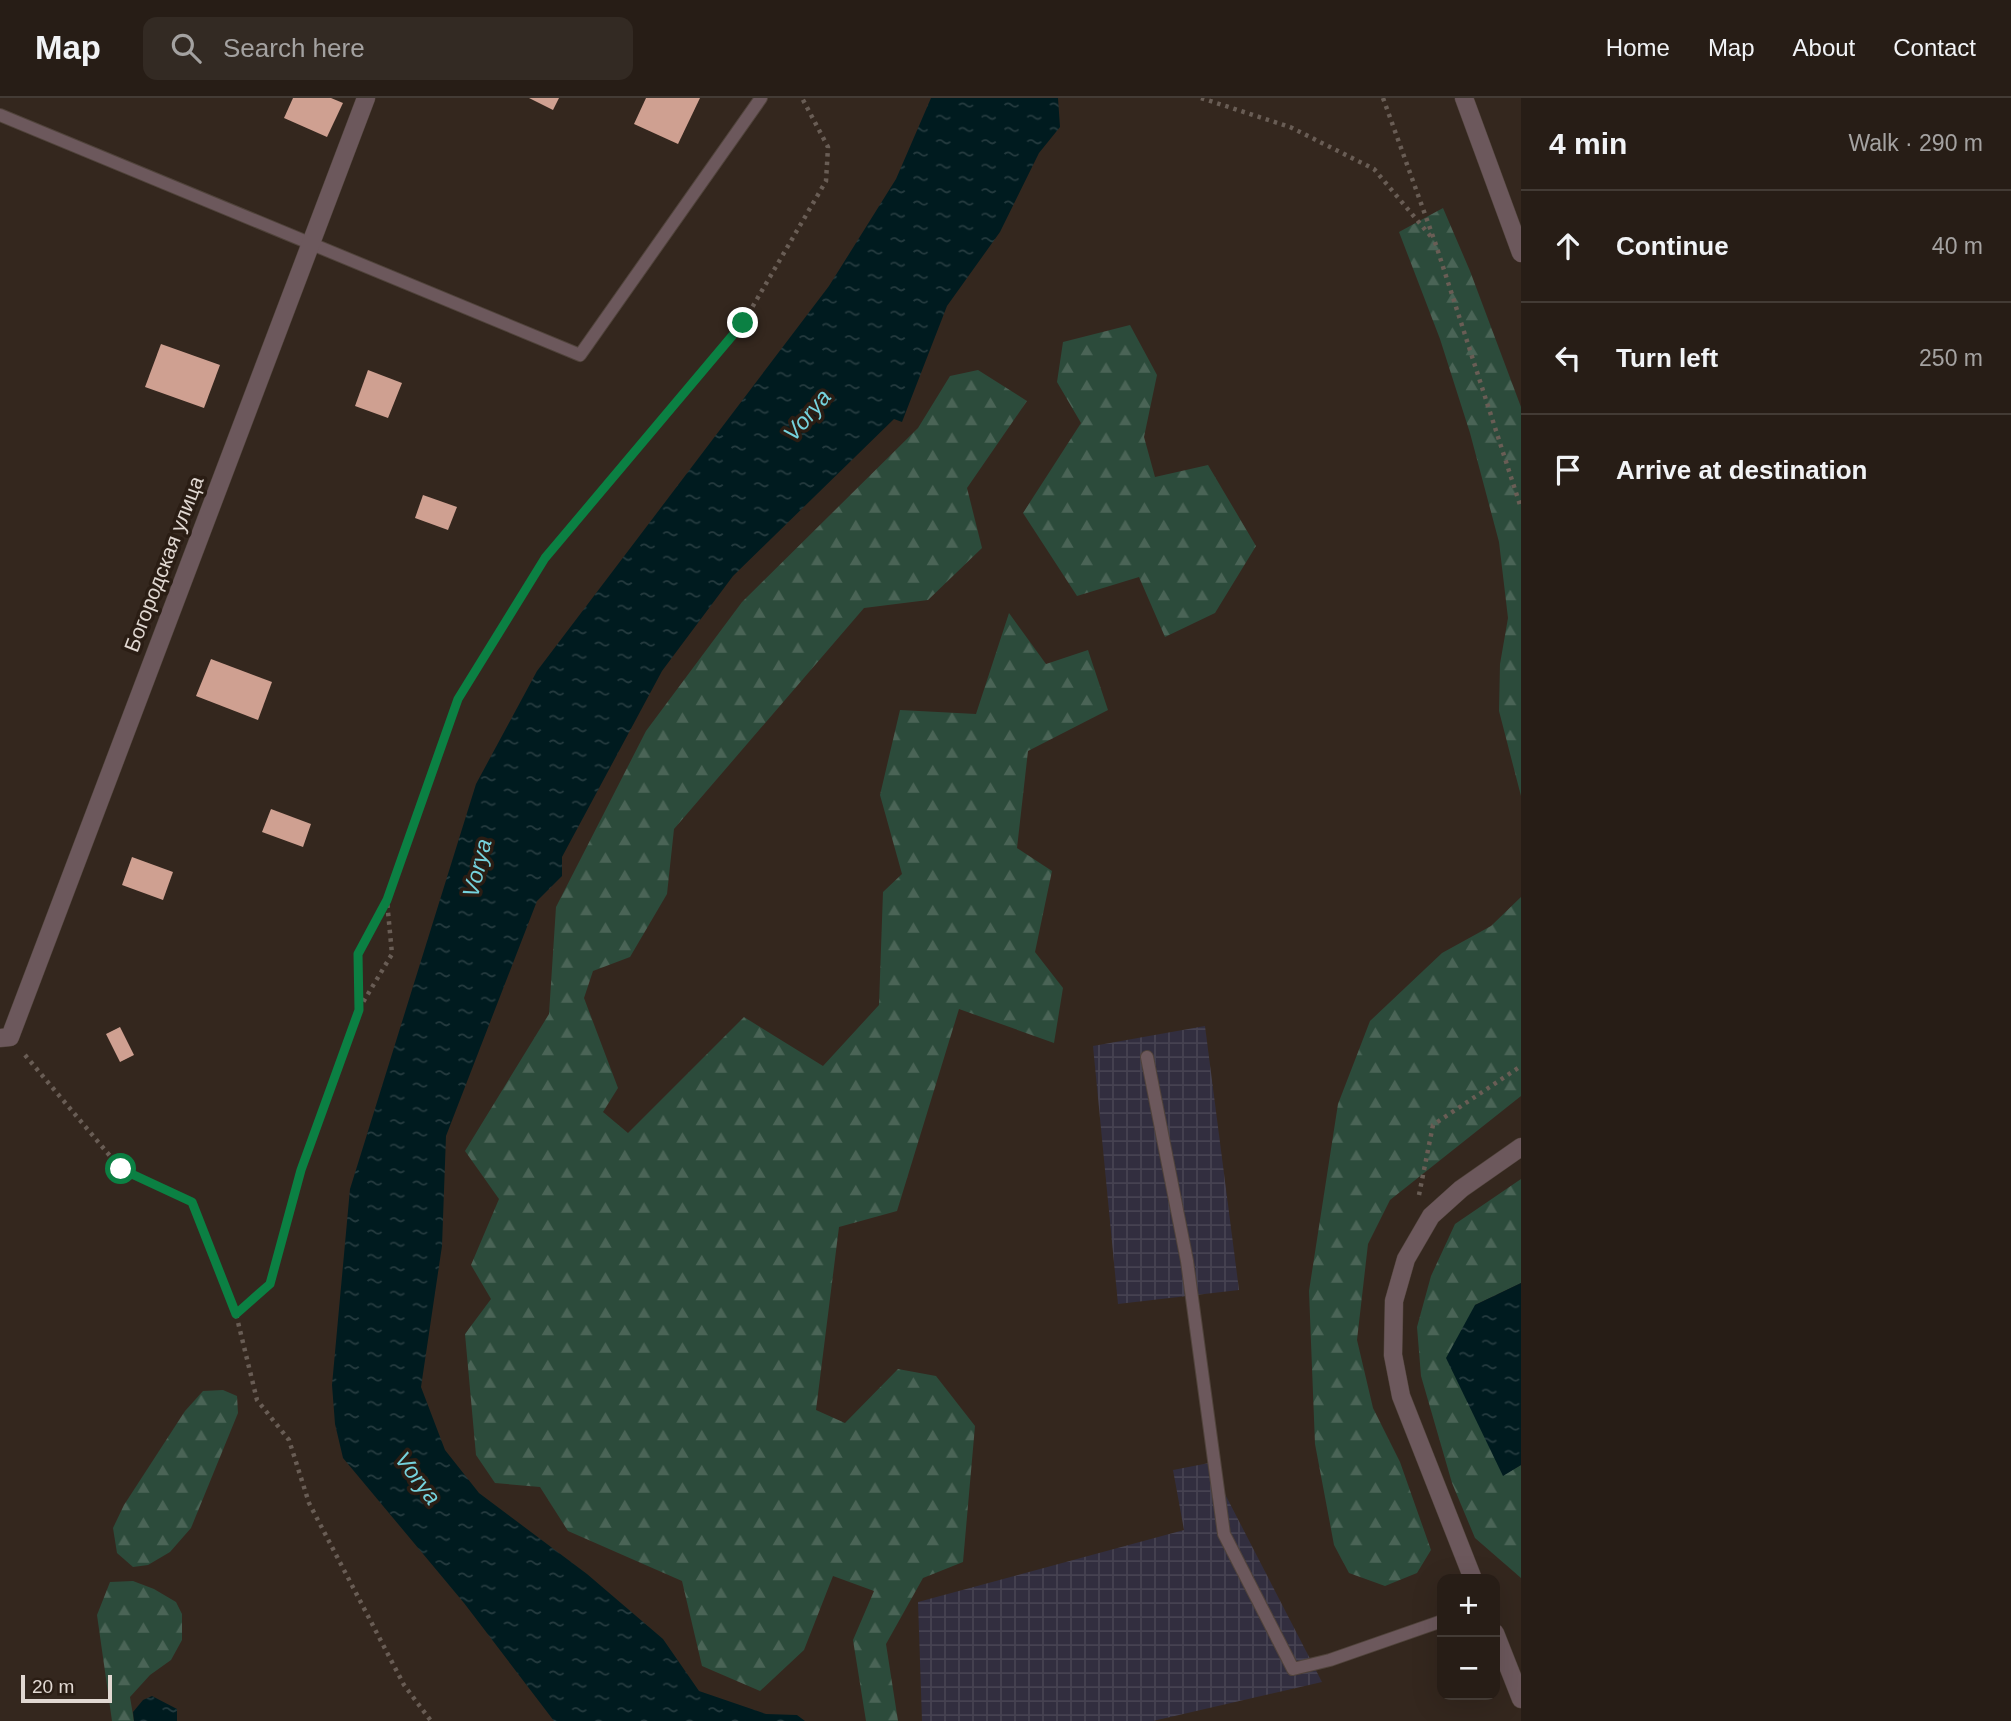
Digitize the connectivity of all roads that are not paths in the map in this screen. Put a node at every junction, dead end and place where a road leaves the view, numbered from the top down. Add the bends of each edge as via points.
1 (366, 98) edge
2 (761, 98) edge
3 (1464, 98) edge
4 (0, 115) edge
5 (310, 243) junction
6 (1521, 253) edge
7 (5, 1037) edge
8 (1147, 1057) dead end
9 (1521, 1147) edge
10 (1471, 1574) edge
11 (1437, 1623) edge
12 (1497, 1637) edge
13 (1521, 1699) edge

1 - 5 street, Богородская улица
2 - 5 lane via 580,355
3 - 6 street
4 - 5 lane
5 - 7 street, Богородская улица
8 - 11 lane via 1187,1261 1224,1534 1293,1669
9 - 10 street via 1431,1216 1406,1259 1394,1301 1393,1355 1401,1396
12 - 13 street

